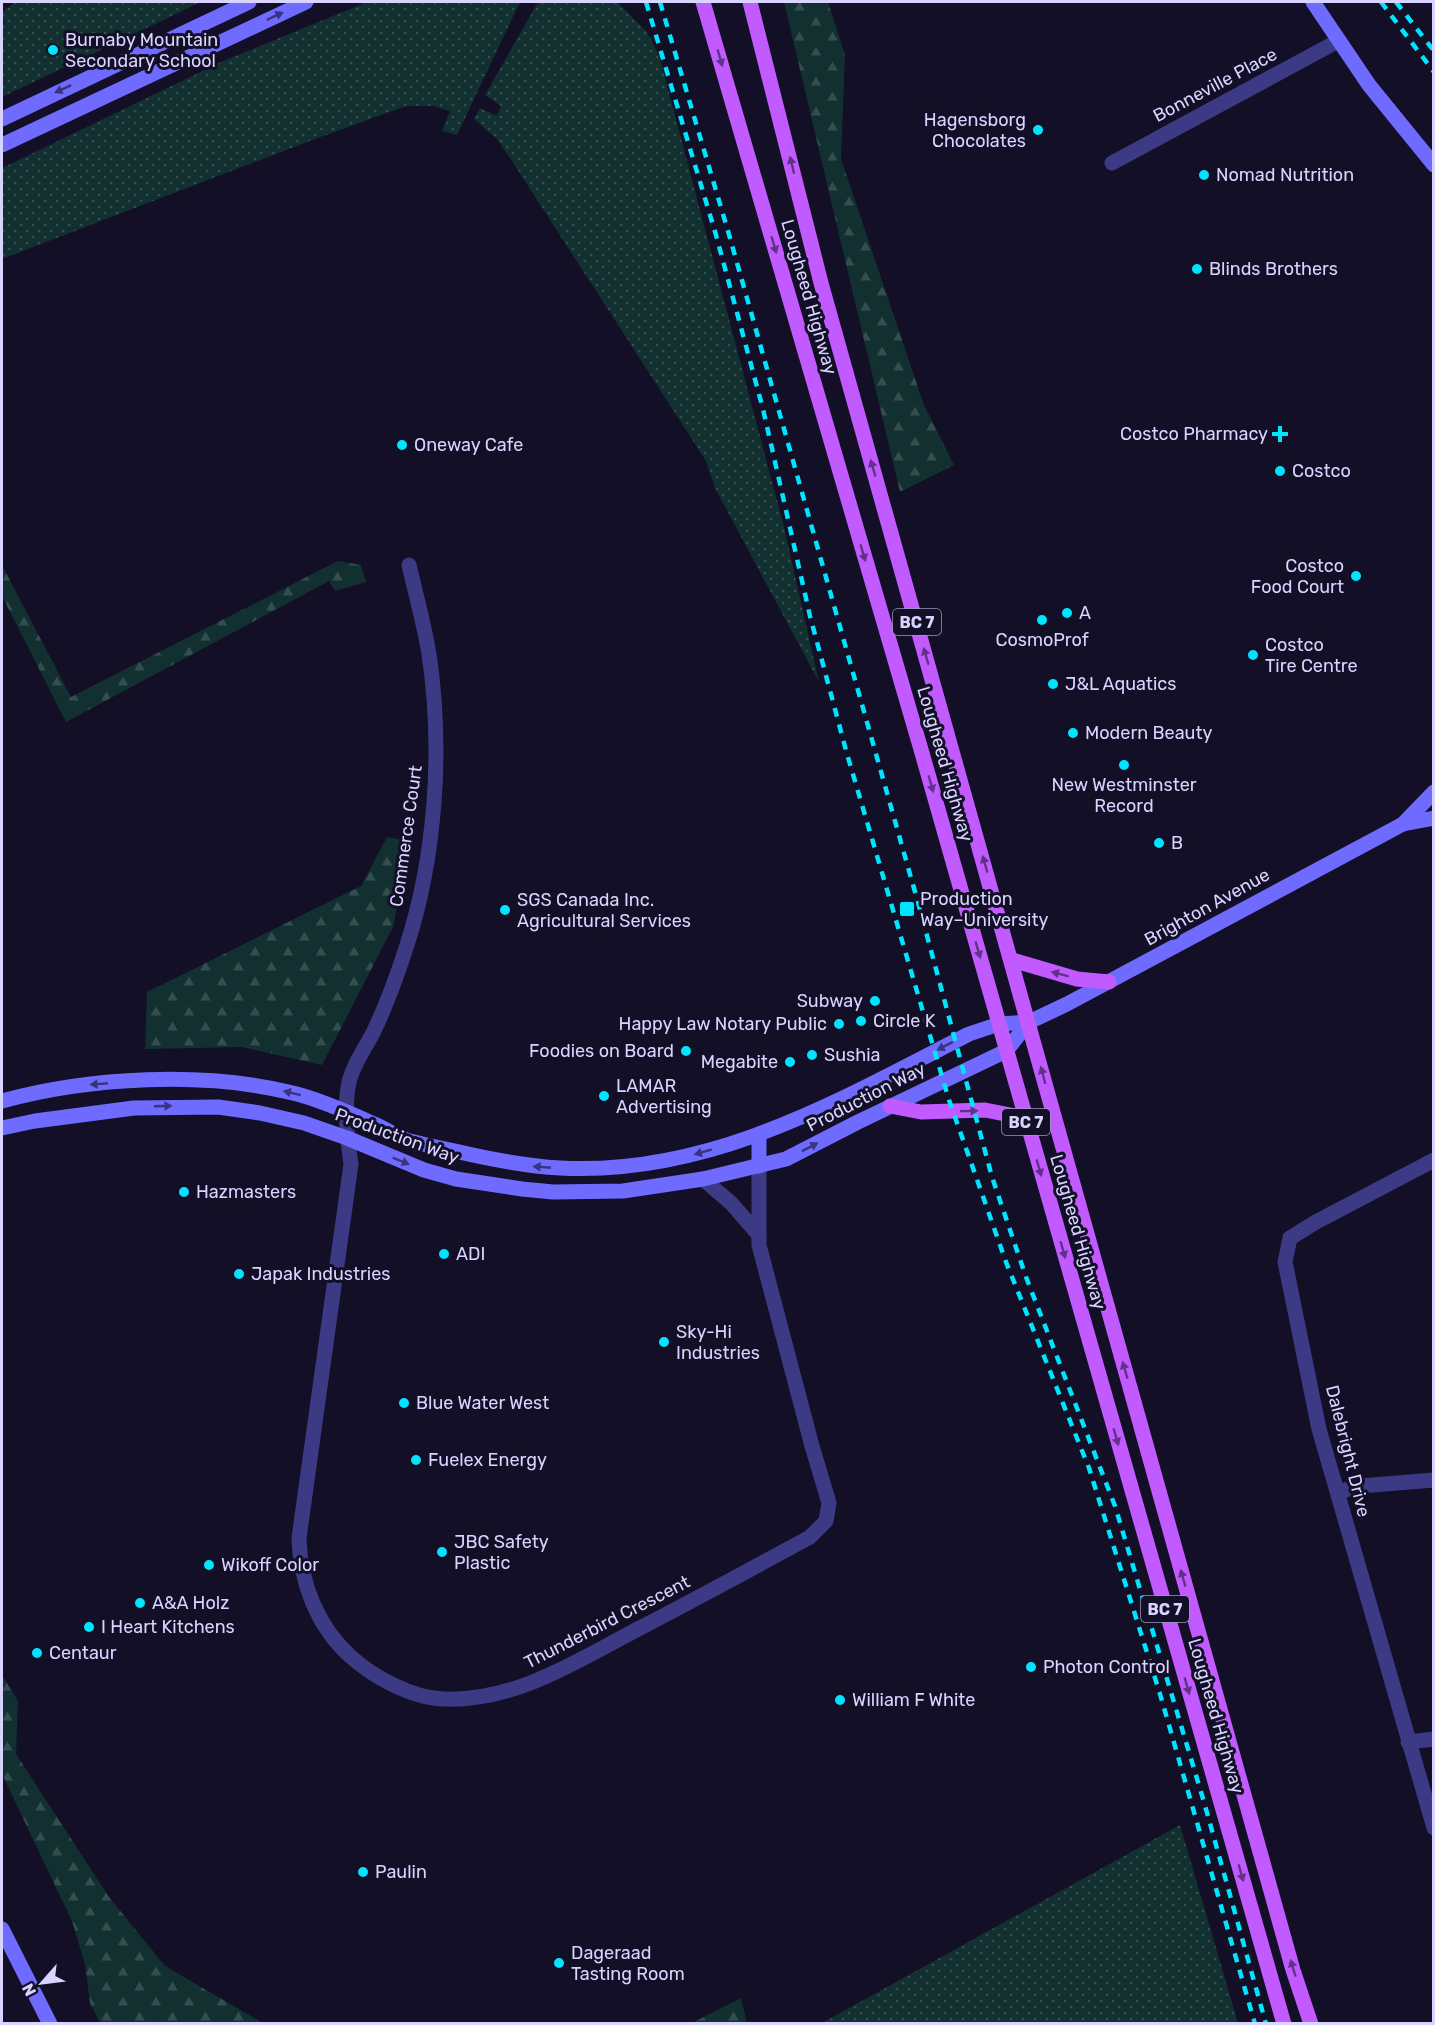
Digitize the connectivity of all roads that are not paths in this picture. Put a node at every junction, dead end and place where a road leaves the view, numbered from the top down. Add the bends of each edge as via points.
1 (249, 2) edge
2 (306, 2) edge
3 (703, 2) edge
4 (750, 2) edge
5 (1313, 2) edge
6 (1338, 41) junction
7 (2, 119) edge
8 (2, 145) edge
9 (1112, 163) dead end
10 (1434, 165) edge
11 (409, 565) dead end
12 (1434, 792) edge
13 (1434, 805) edge
14 (1434, 818) edge
15 (1403, 824) junction
16 (1012, 960) junction
17 (1109, 982) junction
18 (1029, 1022) junction
19 (999, 1024) junction
20 (1006, 1051) junction
21 (2, 1101) edge
22 (890, 1106) junction
23 (348, 1112) junction
24 (1025, 1118) junction
25 (2, 1128) edge
26 (759, 1135) junction
27 (347, 1138) junction
28 (1434, 1160) edge
29 (759, 1166) junction
30 (703, 1179) junction
31 (759, 1235) junction
32 (1434, 1480) edge
33 (1338, 1492) junction
34 (1434, 1739) edge
35 (1408, 1742) junction
36 (1434, 1828) edge
37 (2, 1929) edge
38 (50, 2024) edge
39 (1284, 2024) edge
40 (1311, 2024) edge

1 -> 7 street
8 -> 2 street
3 -> 19 main road, Lougheed Highway / BC 7
16 -> 4 main road, Lougheed Highway / BC 7 via 821,283
5 - 6 street
6 - 9 street, Bonneville Place
6 - 10 street
11 - 23 street, Commerce Court via 429,654 434,703 437,757 433,810 424,873 406,948 374,1030 349,1080
12 - 15 street, Brighton Avenue
13 - 15 street
14 - 15 street, Brighton Avenue
15 - 17 street, Brighton Avenue
17 -> 16 main road via 1077,979
16 - 18 main road, Lougheed Highway / BC 7
17 - 18 street, Brighton Avenue
18 - 19 street, Brighton Avenue
18 - 20 street, Brighton Avenue
40 -> 18 main road, Lougheed Highway / BC 7
19 - 20 main road, Lougheed Highway / BC 7
19 -> 26 street, Production Way via 969,1034
20 - 22 street, Production Way
20 - 24 main road, Lougheed Highway / BC 7
23 -> 21 street, Production Way via 295,1093 212,1080 64,1087
22 -> 24 main road via 921,1112 985,1110
29 -> 22 street, Production Way via 786,1159
26 -> 23 street, Production Way via 688,1156 637,1164 562,1168 496,1160 410,1141
23 - 27 street, Commerce Court
24 -> 39 main road, Lougheed Highway / BC 7
25 -> 27 street, Production Way via 134,1108 207,1107 271,1115
26 - 29 street
27 -> 30 street, Production Way via 424,1170 522,1189 623,1191
27 - 31 street, Thunderbird Crescent via 351,1164 299,1551 310,1599 338,1645 376,1676 441,1699 496,1694 542,1679 810,1536 826,1521 829,1503 776,1314
28 - 33 street, Dalebright Drive via 1290,1238 1285,1262 1319,1428
29 - 30 street, Production Way
29 - 31 street, Thunderbird Crescent
30 - 31 street
32 - 33 street via 1360,1486
33 - 35 street, Dalebright Drive
34 - 35 street
35 - 36 street, Dalebright Drive
37 - 38 street

